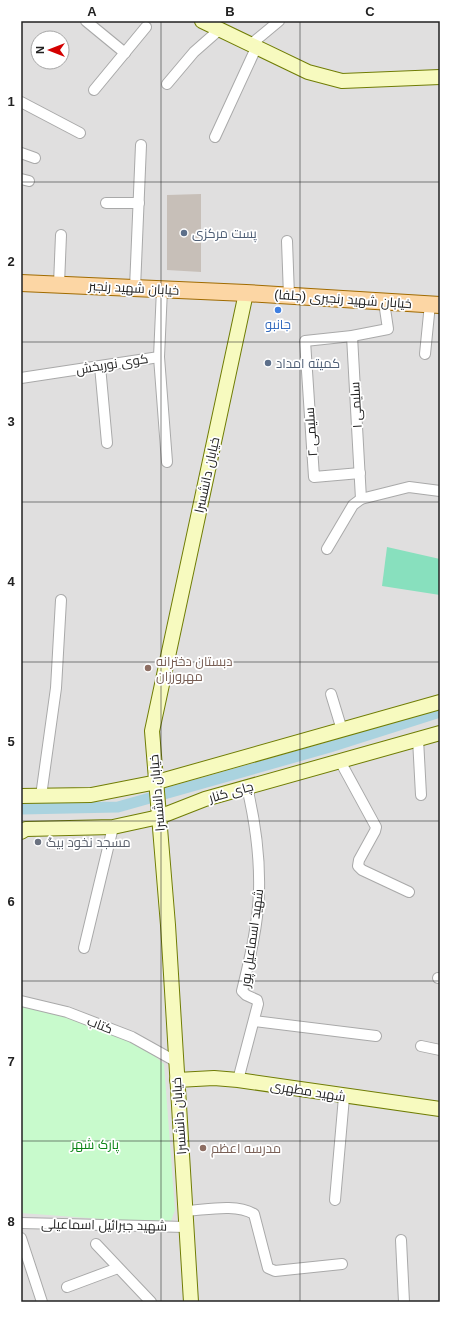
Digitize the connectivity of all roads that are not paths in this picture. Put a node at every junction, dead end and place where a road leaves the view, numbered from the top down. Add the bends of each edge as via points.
1 (86, 21) edge
2 (202, 21) edge
3 (279, 21) edge
4 (146, 27) dead end
5 (219, 30) junction
6 (253, 47) junction
7 (125, 53) junction
8 (440, 76) edge
9 (167, 84) dead end
10 (94, 90) dead end
11 (21, 102) edge
12 (80, 133) dead end
13 (215, 138) dead end
14 (141, 145) dead end
15 (21, 152) edge
16 (35, 158) dead end
17 (106, 203) dead end
18 (139, 203) junction
19 (61, 235) dead end
20 (288, 241) dead end
21 (21, 283) edge
22 (60, 284) junction
23 (135, 288) junction
24 (162, 289) junction
25 (246, 293) junction
26 (289, 296) junction
27 (384, 302) junction
28 (435, 305) edge
29 (352, 336) junction
30 (425, 354) dead end
31 (159, 357) junction
32 (100, 366) junction
33 (21, 378) edge
34 (107, 443) dead end
35 (167, 462) dead end
36 (360, 473) junction
37 (440, 491) edge
38 (361, 499) junction
39 (327, 549) dead end
40 (61, 600) dead end
41 (331, 694) dead end
42 (440, 702) edge
43 (342, 730) junction
44 (440, 733) edge
45 (418, 739) junction
46 (340, 761) junction
47 (156, 782) junction
48 (248, 787) junction
49 (421, 795) dead end
50 (21, 796) edge
51 (41, 796) junction
52 (159, 817) junction
53 (113, 827) junction
54 (21, 832) edge
55 (409, 892) dead end
56 (84, 948) dead end
57 (21, 1000) edge
58 (254, 1021) junction
59 (376, 1036) dead end
60 (421, 1046) dead end
61 (440, 1050) edge
62 (175, 1061) junction
63 (177, 1080) junction
64 (238, 1080) junction
65 (344, 1097) junction
66 (440, 1109) edge
67 (336, 1200) dead end
68 (185, 1211) junction
69 (21, 1222) edge
70 (186, 1227) junction
71 (21, 1238) edge
72 (401, 1240) dead end
73 (96, 1244) dead end
74 (342, 1264) dead end
75 (118, 1268) junction
76 (67, 1287) dead end
77 (42, 1302) edge
78 (150, 1302) edge
79 (192, 1302) edge
80 (404, 1302) edge

1 - 7 street
2 - 5 street
3 - 6 street
4 - 7 street
5 - 6 street
5 - 9 street via 194,52
6 - 8 street via 308,72 342,81
6 - 13 street
7 - 10 street
11 - 12 street
14 - 18 street
15 - 16 street
17 - 18 street
18 - 23 street
19 - 22 street
20 - 26 street
21 - 22 main road, خیابان شهید رنجبر
22 - 23 main road, خیابان شهید رنجبر
23 - 24 main road, خیابان شهید رنجبر
24 - 25 main road, خیابان شهید رنجبر
24 - 31 street, کوی نوربخش
25 - 26 main road, خیابان شهید رنجبری (جلفا)
25 - 47 street, خیابان دانشسرا via 152,731
26 - 27 main road, خیابان شهید رنجبری (جلفا)
27 - 28 main road, خیابان شهید رنجبری (جلفا)
27 - 29 street via 388,329
28 - 30 street
29 - 36 street, سلیمی ۱
29 - 36 street, سلیمی ۲ via 305,341 314,477
31 - 32 street, کوی نوربخش
31 - 35 street
32 - 33 street, کوی نوربخش
32 - 34 street
36 - 38 street, سلیمی ۱
37 - 38 street via 409,487
38 - 39 street via 353,505
40 - 51 street via 56,688
41 - 43 street
42 - 43 street
43 - 47 street
44 - 45 street, چای کنار
45 - 46 street, چای کنار
45 - 49 street
46 - 48 street, چای کنار
46 - 55 street via 376,826 376,831 358,866
47 - 51 street via 91,795
47 - 52 street, خیابان دانشسرا
48 - 52 street, چای کنار via 205,799
48 - 58 street, شهید اسماعیل پور via 256,832 259,892 254,937 242,991 257,1000
50 - 51 street
52 - 53 street, چای کنار
52 - 62 street, خیابان دانشسرا
53 - 54 street, چای کنار
53 - 56 street
57 - 62 street, کتاب via 67,1012 132,1037
58 - 59 street
58 - 64 street, شهید اسماعیل پور
60 - 61 street
62 - 63 street, خیابان دانشسرا
63 - 64 street, شهید مطهری
63 - 68 street, خیابان دانشسرا
64 - 65 street, شهید مطهری
65 - 66 street, شهید مطهری
65 - 67 street
68 - 70 street, خیابان دانشسرا
68 - 74 street via 232,1208 254,1214 268,1268 275,1271
69 - 70 street, شهید جبرائیل اسماعیلی
70 - 79 street, خیابان دانشسرا
71 - 77 street
72 - 80 street
73 - 75 street
75 - 76 street
75 - 78 street

